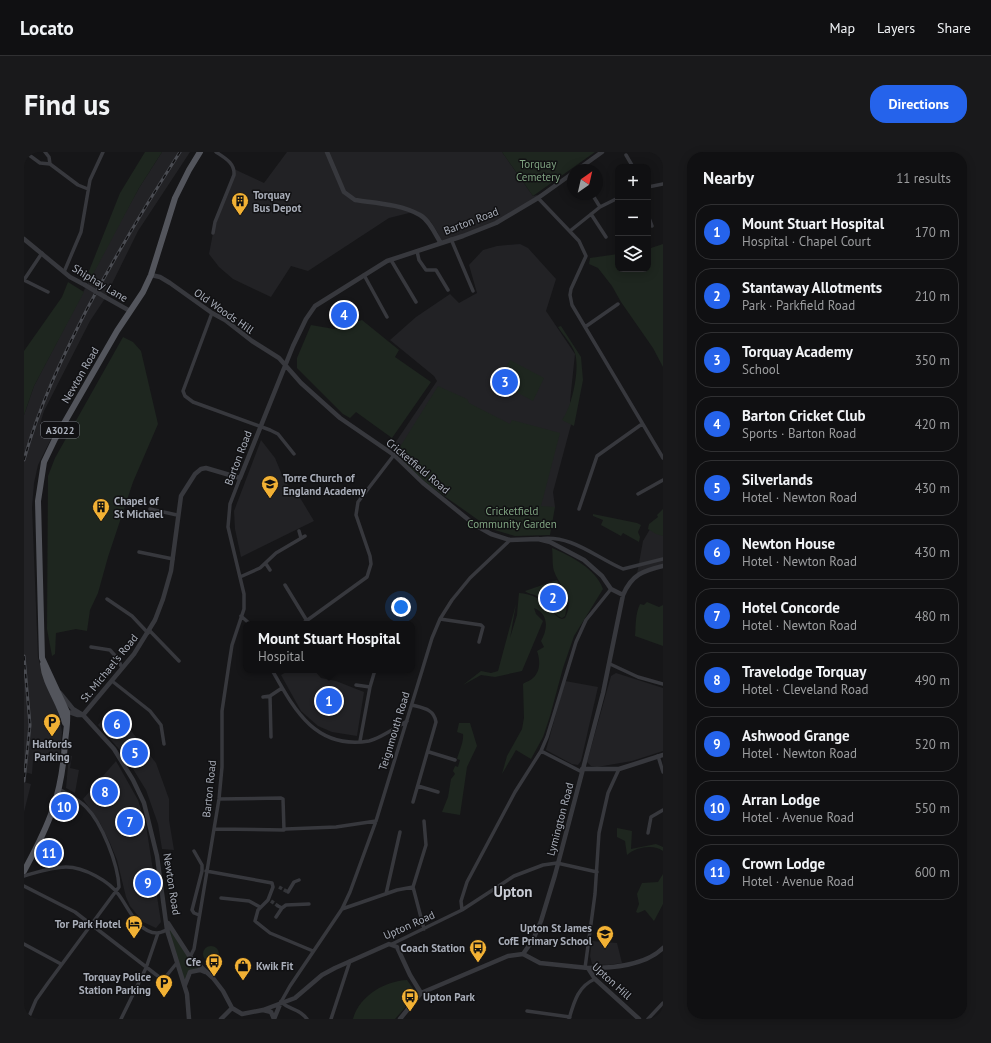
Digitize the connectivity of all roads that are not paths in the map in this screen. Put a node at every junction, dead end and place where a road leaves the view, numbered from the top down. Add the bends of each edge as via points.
1 (25, 152) edge
2 (45, 152) edge
3 (103, 152) edge
4 (200, 152) edge
5 (216, 152) edge
6 (327, 152) edge
7 (602, 152) edge
8 (626, 155) dead end
9 (50, 164) junction
10 (585, 164) edge
11 (632, 164) edge
12 (567, 177) edge
13 (663, 184) edge
14 (651, 186) edge
15 (88, 189) junction
16 (538, 198) junction
17 (596, 200) edge
18 (615, 200) edge
19 (600, 207) junction
20 (591, 214) junction
21 (570, 231) junction
22 (213, 233) dead end
23 (606, 237) dead end
24 (24, 239) edge
25 (451, 240) junction
26 (440, 242) junction
27 (417, 251) junction
28 (42, 253) junction
29 (391, 260) junction
30 (64, 272) junction
31 (364, 275) junction
32 (151, 276) junction
33 (24, 280) edge
34 (448, 290) dead end
35 (473, 291) dead end
36 (48, 292) dead end
37 (416, 302) dead end
38 (618, 304) dead end
39 (130, 311) junction
40 (212, 313) junction
41 (387, 317) dead end
42 (585, 328) junction
43 (286, 365) junction
44 (642, 424) junction
45 (260, 427) junction
46 (294, 454) dead end
47 (394, 455) junction
48 (663, 458) edge
49 (240, 478) junction
50 (663, 480) edge
51 (638, 494) dead end
52 (150, 509) dead end
53 (579, 509) dead end
54 (177, 515) junction
55 (299, 531) dead end
56 (538, 539) junction
57 (510, 540) junction
58 (139, 552) dead end
59 (173, 559) junction
60 (663, 559) edge
61 (266, 564) junction
62 (663, 566) edge
63 (270, 570) dead end
64 (240, 577) junction
65 (285, 585) dead end
66 (611, 589) junction
67 (623, 595) junction
68 (107, 600) dead end
69 (241, 616) junction
70 (440, 619) junction
71 (247, 621) edge
72 (307, 621) joint
73 (148, 632) junction
74 (479, 642) dead end
75 (91, 647) dead end
76 (42, 658) junction
77 (179, 661) dead end
78 (610, 664) junction
79 (122, 668) junction
80 (274, 673) edge
81 (374, 673) edge
82 (112, 681) junction
83 (53, 682) junction
84 (663, 684) edge
85 (356, 685) dead end
86 (370, 687) junction
87 (282, 688) junction
88 (270, 696) junction
89 (263, 697) dead end
90 (57, 702) junction
91 (412, 705) junction
92 (67, 712) junction
93 (77, 715) junction
94 (83, 715) junction
95 (67, 721) junction
96 (407, 721) junction
97 (66, 730) junction
98 (271, 737) dead end
99 (360, 741) junction
100 (164, 744) dead end
101 (541, 751) junction
102 (429, 752) junction
103 (660, 756) edge
104 (455, 760) dead end
105 (619, 769) junction
106 (582, 771) junction
107 (663, 772) edge
108 (418, 786) junction
109 (59, 790) junction
110 (438, 792) dead end
111 (219, 799) junction
112 (413, 802) dead end
113 (663, 810) edge
114 (376, 821) junction
115 (424, 821) dead end
116 (214, 829) junction
117 (285, 830) junction
118 (400, 832) dead end
119 (648, 833) dead end
120 (194, 851) dead end
121 (557, 863) junction
122 (24, 871) edge
123 (206, 871) junction
124 (598, 872) junction
125 (24, 876) edge
126 (299, 880) dead end
127 (24, 886) edge
128 (273, 887) junction
129 (279, 887) tunnel mouth
130 (413, 887) junction
131 (116, 892) junction
132 (288, 892) dead end
133 (386, 894) junction
134 (221, 898) dead end
135 (308, 904) dead end
136 (278, 906) tunnel mouth
137 (260, 907) junction
138 (282, 908) junction
139 (342, 909) junction
140 (462, 910) junction
141 (199, 915) junction
142 (276, 917) dead end
143 (91, 924) junction
144 (169, 929) junction
145 (424, 929) junction
146 (158, 933) junction
147 (24, 944) edge
148 (392, 944) junction
149 (663, 948) edge
150 (313, 951) junction
151 (523, 954) junction
152 (190, 957) junction
153 (350, 961) junction
154 (61, 964) junction
155 (176, 964) junction
156 (146, 968) junction
157 (587, 968) junction
158 (207, 972) junction
159 (595, 979) junction
160 (184, 985) junction
161 (421, 993) junction
162 (281, 1002) junction
163 (663, 1003) edge
164 (232, 1008) junction
165 (263, 1010) junction
166 (527, 1011) dead end
167 (569, 1018) edge
168 (28, 1019) edge
169 (121, 1019) edge
170 (189, 1019) edge
171 (221, 1019) edge
172 (274, 1019) edge
173 (307, 1019) edge
174 (331, 1019) edge
175 (400, 1019) edge
176 (640, 1019) edge
177 (648, 1019) edge

1 - 9 street via 40,163
2 - 9 street
3 - 15 street
4 - 32 main road, A3022 via 175,198
5 - 22 street via 229,161 234,169
6 - 26 street via 348,196 355,200 407,209 421,215
7 - 10 street
8 - 11 street
9 - 15 street via 78,186
12 - 16 street, Barton Road
13 - 14 street
15 - 30 street via 81,232
16 - 21 street
16 - 25 street, Barton Road via 496,222
17 - 19 street
18 - 19 street
19 - 20 street
20 - 21 street
20 - 23 street
21 - 42 street via 586,253 584,264 570,295
24 - 28 street, Shiphay Lane
25 - 26 street, Barton Road
25 - 35 street
26 - 27 street, Barton Road
27 - 29 street, Barton Road
27 - 34 street via 422,265 426,270 436,270
28 - 30 street, Shiphay Lane
28 - 33 street
29 - 31 street, Barton Road
29 - 37 street
30 - 39 street, Shiphay Lane, bridge
31 - 41 street
31 - 43 street, Barton Road via 315,306 306,319
32 - 39 main road, Newton Road / A3022
32 - 40 street, Old Woods Hill via 160,277 170,283
33 - 36 street
38 - 42 street
39 - 76 main road, Newton Road / A3022 via 44,462 38,501
40 - 43 street, Old Woods Hill
40 - 45 street via 183,391 185,396 193,402
42 - 44 street
43 - 45 street, Barton Road
43 - 47 street, Cricketfield Road via 301,383 340,418
44 - 48 street
44 - 53 street via 597,456
45 - 46 street via 278,434
45 - 49 street, Barton Road
47 - 57 street, Cricketfield Road via 423,483 475,525
47 - 72 street via 358,502 356,515 371,564 367,577
49 - 54 street, St. Michael's Road via 206,468 201,469 181,496
49 - 64 street, Barton Road via 230,504 228,527
50 - 51 street
52 - 54 street
54 - 59 street, St. Michael's Road
55 - 61 street via 303,537 276,553
56 - 57 street
56 - 60 street via 556,538 574,543 623,568
56 - 66 street via 550,542 584,560 602,576
57 - 70 street, Teignmouth Road via 470,578
58 - 59 street
59 - 73 street, St. Michael's Road via 163,599
61 - 63 street
61 - 64 street
62 - 67 street, Lymington Road via 637,574
64 - 69 street, Barton Road via 244,594 244,610
65 - 72 street via 289,597
66 - 67 street
66 - 101 street via 586,620 576,642
67 - 78 street, Lymington Road
68 - 73 street via 132,616
69 - 71 street
69 - 111 street, Barton Road via 232,646 222,711
70 - 74 street via 481,625 483,627
70 - 91 street, Teignmouth Road
73 - 77 street
73 - 79 street, St. Michael's Road
75 - 79 street via 110,650
76 - 83 main road, Newton Road / A3022
76 - 90 main road, A3022 via 43,669
78 - 84 street via 638,677
78 - 106 street, Lymington Road
79 - 82 street, St. Michael's Road
80 - 87 street
81 - 86 street
82 - 94 street, St. Michael's Road
82 - 100 street via 150,711 160,725
83 - 90 main road, A3022
83 - 94 street, Newton Road via 73,709
85 - 86 street
86 - 99 street
87 - 88 street
87 - 99 street via 300,716 310,726 337,740
88 - 89 street
88 - 98 street
90 - 92 main road, A3022
90 - 97 main road, A3022
91 - 96 street, Teignmouth Road
91 - 102 street via 430,711 435,718
92 - 93 street
92 - 95 main road, A3022
93 - 94 street
93 - 95 street
94 - 144 street, Newton Road via 114,749 142,797 154,836
95 - 97 main road, A3022
96 - 99 street via 370,740
96 - 114 street, Teignmouth Road
97 - 109 main road, A3022
101 - 106 street
101 - 140 street via 517,788 467,882 461,901
102 - 104 street
102 - 108 street
103 - 105 street
103 - 107 street
105 - 106 street
105 - 124 street via 608,793 599,833
106 - 121 street, Lymington Road
108 - 110 street
108 - 112 street
109 - 122 main road, A3022 via 48,826
109 - 131 street via 85,806 99,827 114,862 119,884
111 - 116 street, Barton Road
111 - 117 street via 281,798
113 - 119 street via 651,817
114 - 117 street via 336,827
114 - 139 street, Teignmouth Road
115 - 130 street via 426,845
116 - 117 street
116 - 123 street, Barton Road
118 - 133 street
120 - 141 street, Barton Road via 202,865 192,910
121 - 124 street, Upton Road
121 - 140 street, Upton Road via 543,865 514,876
121 - 151 street, Lymington Road via 542,921
123 - 128 street via 268,882 272,883
123 - 141 street, Barton Road
124 - 157 street
125 - 131 street via 52,868 77,868 89,873
126 - 132 street via 294,882
127 - 143 street via 67,907
128 - 129 street
128 - 137 street via 270,900
130 - 133 street
130 - 145 street
131 - 143 street
131 - 146 street via 133,918 147,930
133 - 139 street
134 - 137 street via 249,901
135 - 138 street via 286,905
136 - 138 street
137 - 150 street via 255,920 258,924 286,941
138 - 142 street
139 - 150 street, Teignmouth Road
140 - 145 street, Upton Road
141 - 152 street, Barton Road via 194,949
143 - 154 street
143 - 156 street
144 - 146 street
144 - 152 street, Newton Road
144 - 155 street
145 - 148 street, Upton Road
146 - 156 street
147 - 154 street
148 - 153 street, Upton Road
148 - 161 street via 397,947
149 - 157 street via 656,956 612,968
150 - 162 street, Teignmouth Road
151 - 157 street, Upton Hill via 540,963
151 - 161 street via 508,956
152 - 158 street, Newton Road
153 - 162 street, Upton Road via 322,976 299,995
153 - 174 street
154 - 168 street via 36,1000
155 - 156 street via 163,980
155 - 160 street
156 - 169 street
157 - 159 street, Upton Hill
158 - 160 street via 192,971
158 - 164 street, Newton Road via 223,991
159 - 167 street via 586,983 577,995
159 - 176 street, Upton Hill
160 - 170 street
161 - 175 street
162 - 165 street, Upton Road
162 - 172 street, Teignmouth Road
162 - 173 street via 288,1008 300,1011
163 - 177 street
164 - 165 street, Upton Road via 242,1014
164 - 171 street
165 - 172 street, Teignmouth Road via 271,1012
166 - 167 street

